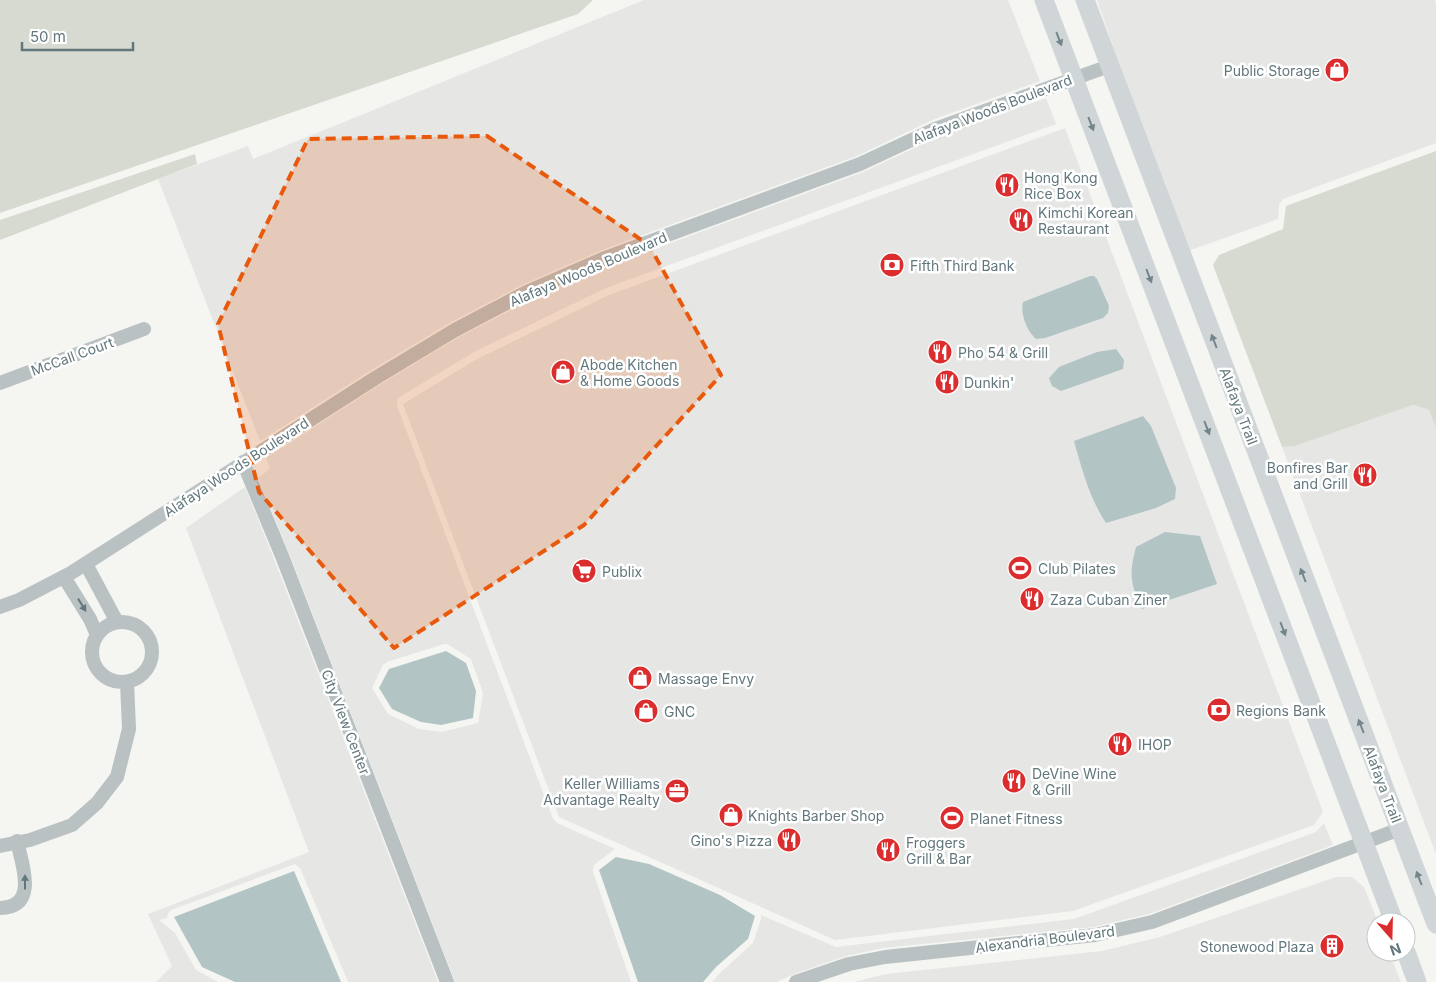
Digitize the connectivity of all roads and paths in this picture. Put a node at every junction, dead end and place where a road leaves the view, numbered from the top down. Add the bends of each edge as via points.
1 (1044, 0) edge
2 (1084, 0) edge
3 (1109, 66) junction
4 (1074, 78) junction
5 (144, 330) dead end
6 (0, 383) edge
7 (243, 462) junction
8 (86, 564) junction
9 (64, 577) junction
10 (0, 607) edge
11 (116, 622) junction
12 (97, 635) junction
13 (127, 682) junction
14 (1400, 829) junction
15 (17, 841) junction
16 (1364, 842) junction
17 (0, 846) edge
18 (0, 908) edge
19 (1390, 912) edge
20 (1436, 924) edge
21 (1410, 962) edge
22 (446, 982) edge
23 (796, 982) edge
24 (1418, 982) edge

1 -> 4 main road
2 - 3 main road, Alafaya Trail
3 - 4 street, Alafaya Woods Boulevard
14 -> 3 main road, Alafaya Trail
4 - 7 street, Alafaya Woods Boulevard via 935,128 860,164 605,258 527,292 455,330
4 -> 16 main road
5 - 6 street, McCall Court
7 - 8 street, Alafaya Woods Boulevard
7 - 22 street, City View Center
8 - 9 street, Alafaya Woods Boulevard
8 - 11 street
9 - 10 street, Alafaya Woods Boulevard
9 -> 12 street
11 - 12 street via 105,626
11 - 13 street via 140,627 152,647 152,659 147,670
12 - 13 street via 91,657 96,669 115,682
13 - 15 street via 129,729 117,777 98,804 72,825 30,840
14 - 16 street, Alexandria Boulevard
20 -> 14 main road, Alafaya Trail
15 - 17 street
18 -> 15 street via 13,906 26,886
16 - 19 main road
16 - 23 street, Alexandria Boulevard via 1152,922 1095,935 885,957 849,964
21 - 24 main road

